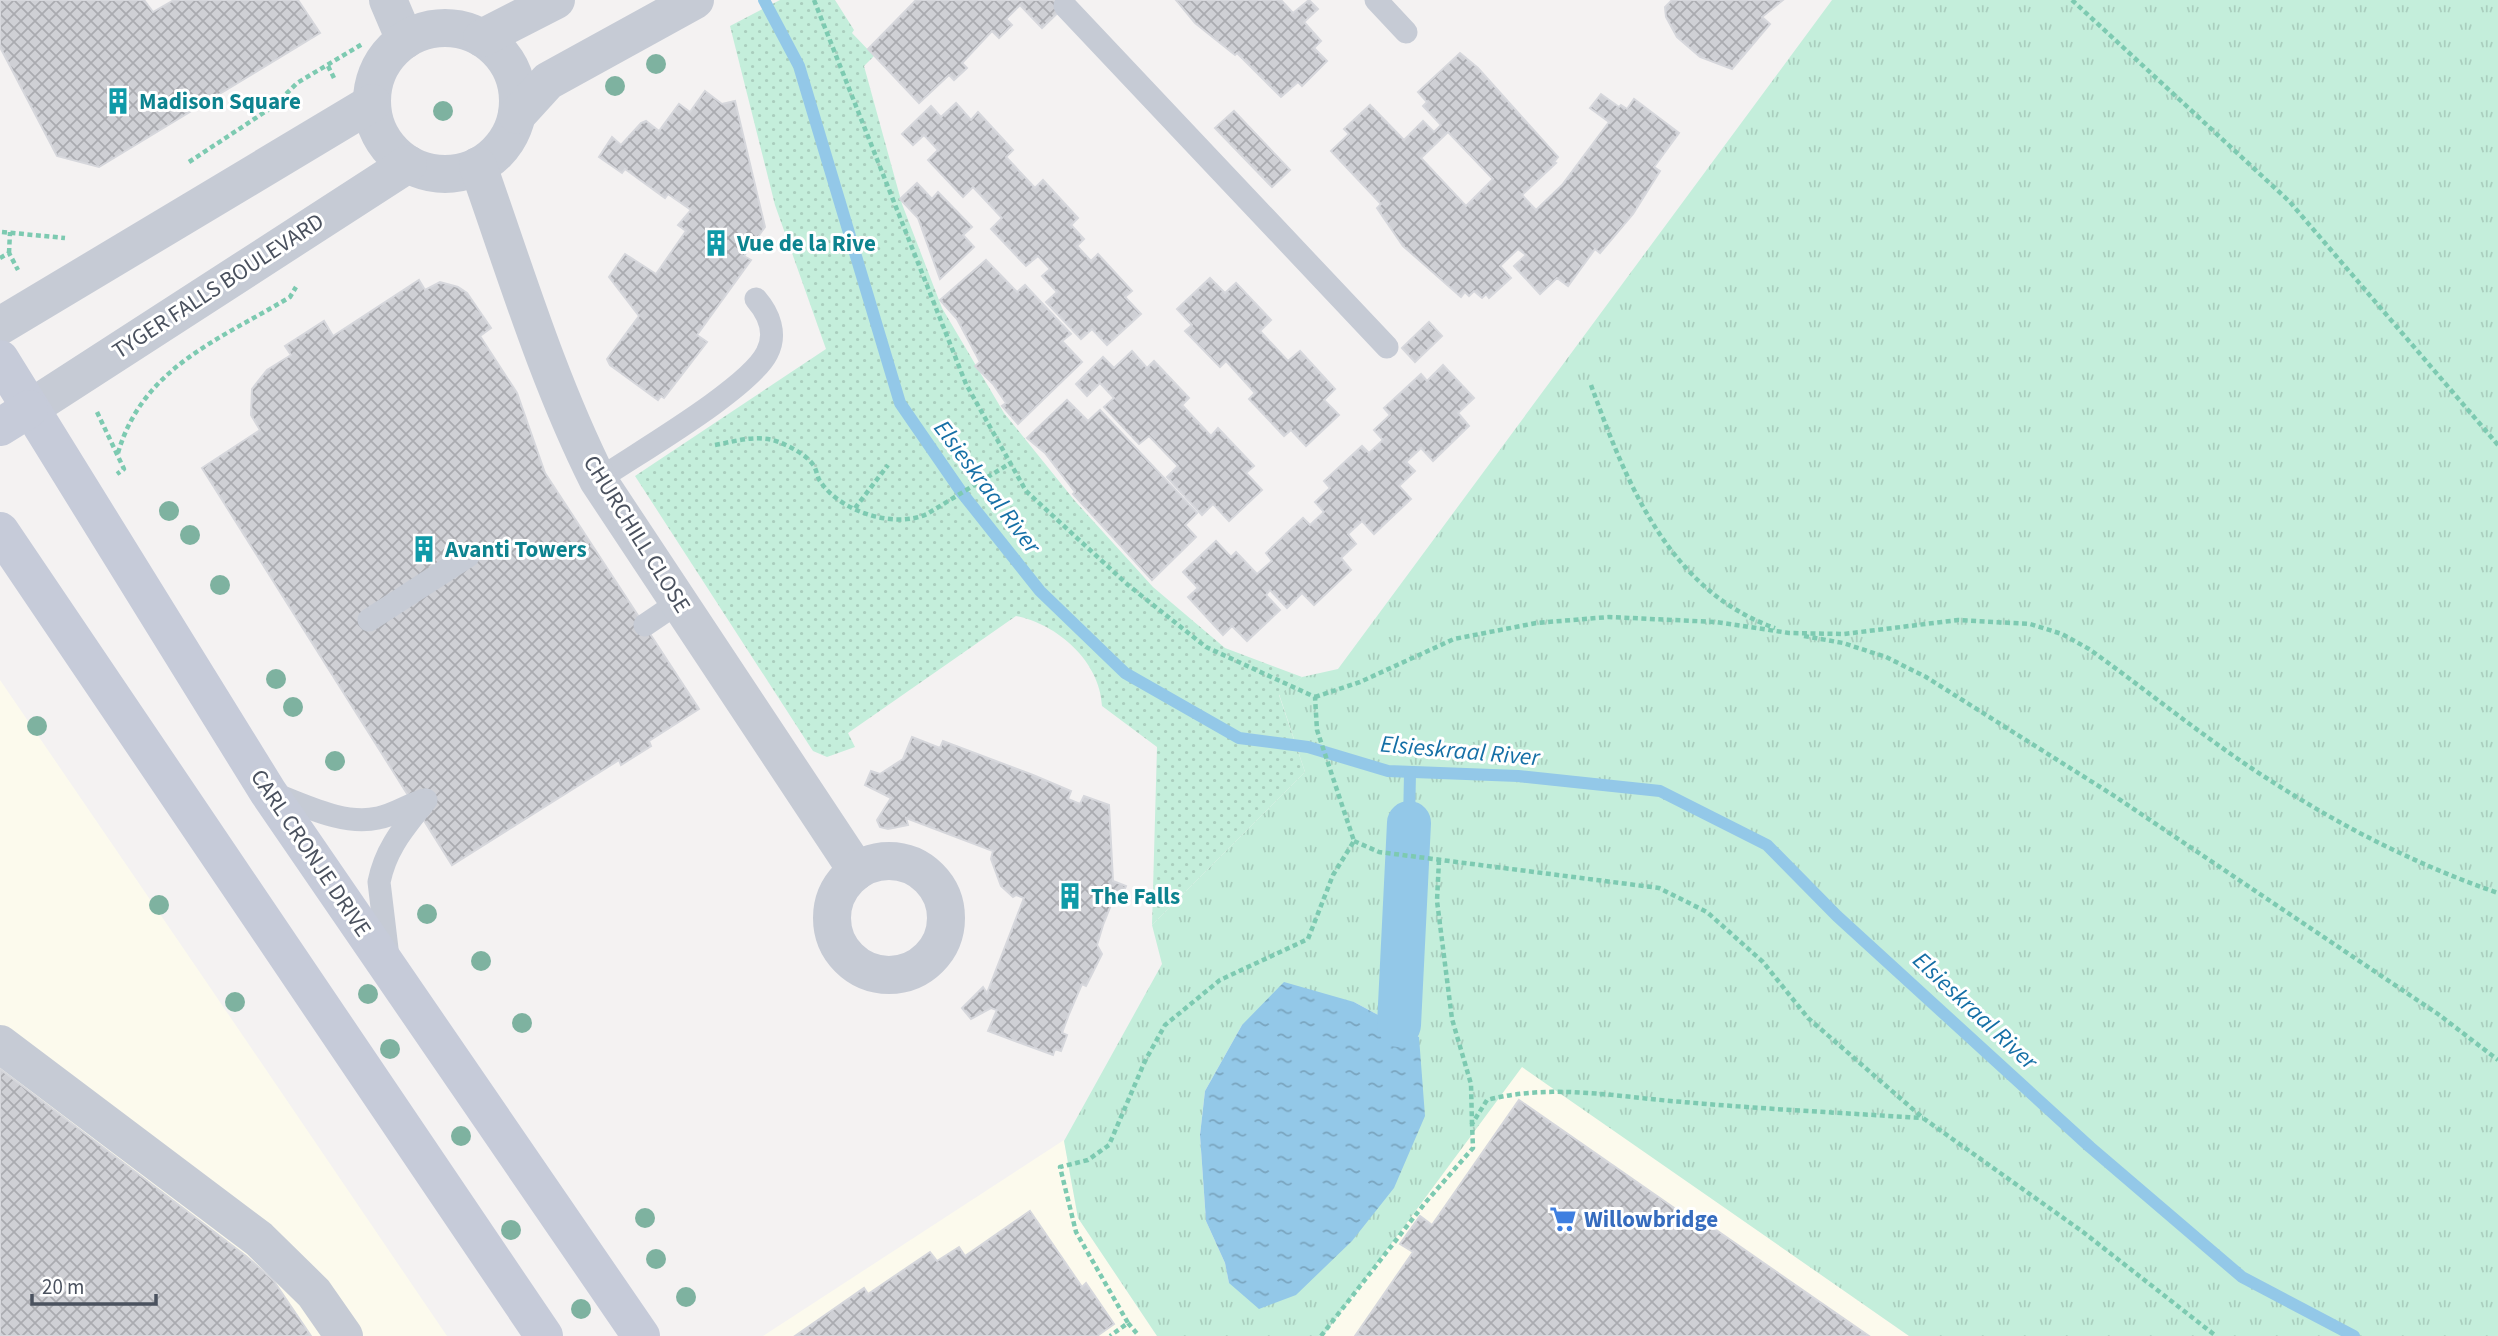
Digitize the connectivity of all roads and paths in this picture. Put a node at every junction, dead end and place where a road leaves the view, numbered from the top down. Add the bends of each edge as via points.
1 (388, 0) edge
2 (556, 0) edge
3 (814, 0) edge
4 (1376, 0) edge
5 (2072, 0) edge
6 (692, 2) edge
7 (1065, 6) dead end
8 (1406, 32) dead end
9 (482, 38) junction
10 (405, 40) junction
11 (368, 41) dead end
12 (372, 103) junction
13 (517, 115) junction
14 (186, 164) dead end
15 (408, 164) junction
16 (478, 166) junction
17 (2, 232) dead end
18 (10, 232) junction
19 (73, 239) dead end
20 (9, 253) dead end
21 (756, 299) dead end
22 (0, 326) edge
23 (1387, 347) dead end
24 (0, 359) edge
25 (1591, 385) dead end
26 (15, 418) edge
27 (2498, 445) edge
28 (710, 446) dead end
29 (1009, 464) junction
30 (888, 465) dead end
31 (598, 480) junction
32 (855, 508) junction
33 (0, 531) edge
34 (468, 556) dead end
35 (680, 603) junction
36 (369, 620) dead end
37 (645, 625) dead end
38 (1789, 633) junction
39 (1315, 697) junction
40 (268, 792) junction
41 (1354, 841) junction
42 (1440, 860) junction
43 (857, 871) dead end
44 (2498, 893) edge
45 (390, 969) junction
46 (0, 1044) edge
47 (2498, 1060) edge
48 (1923, 1118) junction
49 (1472, 1124) junction
50 (1128, 1323) junction
51 (344, 1336) edge
52 (544, 1336) edge
53 (641, 1336) edge
54 (1110, 1336) edge
55 (1139, 1336) edge
56 (1321, 1336) edge
57 (2216, 1336) edge

1 - 10 street
2 - 9 street
3 - 29 path via 966,384
4 - 8 lane
5 - 27 path via 2289,201
6 - 13 street via 548,81
7 - 23 lane
9 - 10 street via 444,28 424,30
9 - 13 street via 500,52 512,70 518,92
10 - 12 street via 387,56 375,79
11 - 14 path via 297,83 274,106
12 - 15 street via 377,128 389,149
12 - 22 street
13 - 16 street via 509,136
15 - 16 street via 431,172 455,173
15 - 26 street, TYGER FALLS BOULEVARD
16 - 31 street, CHURCHILL CLOSE via 566,411
17 - 18 path
18 - 19 path
18 - 20 path
21 - 31 lane via 765,309 772,337 760,364 731,391
24 - 26 main road, CARL CRONJE DRIVE
25 - 38 path via 1620,464 1651,522 1685,568 1722,602 1754,621
26 - 40 main road, CARL CRONJE DRIVE
28 - 32 path via 754,437 778,442 808,459 820,482
29 - 32 path via 913,521 889,521
29 - 39 path via 1026,491 1169,620 1206,647
30 - 32 path
31 - 35 street, CHURCHILL CLOSE
33 - 52 main road
34 - 36 lane
35 - 37 lane
35 - 43 street, CHURCHILL CLOSE
38 - 39 path via 1716,622 1609,617 1536,623 1454,639
38 - 44 path via 1844,634 1958,620 2030,624 2062,634 2288,792 2367,838
38 - 47 path via 1886,657 1938,684 2139,812 2438,1014
39 - 41 path via 1317,730
40 - 45 main road, CARL CRONJE DRIVE
40 - 45 lane via 337,816 365,820 426,800 392,844 379,882
41 - 42 path via 1379,852
41 - 50 path via 1333,876 1308,939 1220,980 1165,1025 1144,1061 1109,1145 1088,1160 1060,1167 1076,1232
42 - 48 path via 1659,888 1707,912 1763,962 1808,1018
42 - 49 path via 1437,901 1451,1019 1471,1084
45 - 53 main road, CARL CRONJE DRIVE
46 - 51 street via 259,1239 314,1293
48 - 49 path via 1565,1091 1516,1092 1487,1100
48 - 57 path via 2083,1232
49 - 56 path via 1473,1148
50 - 54 path
50 - 55 path

